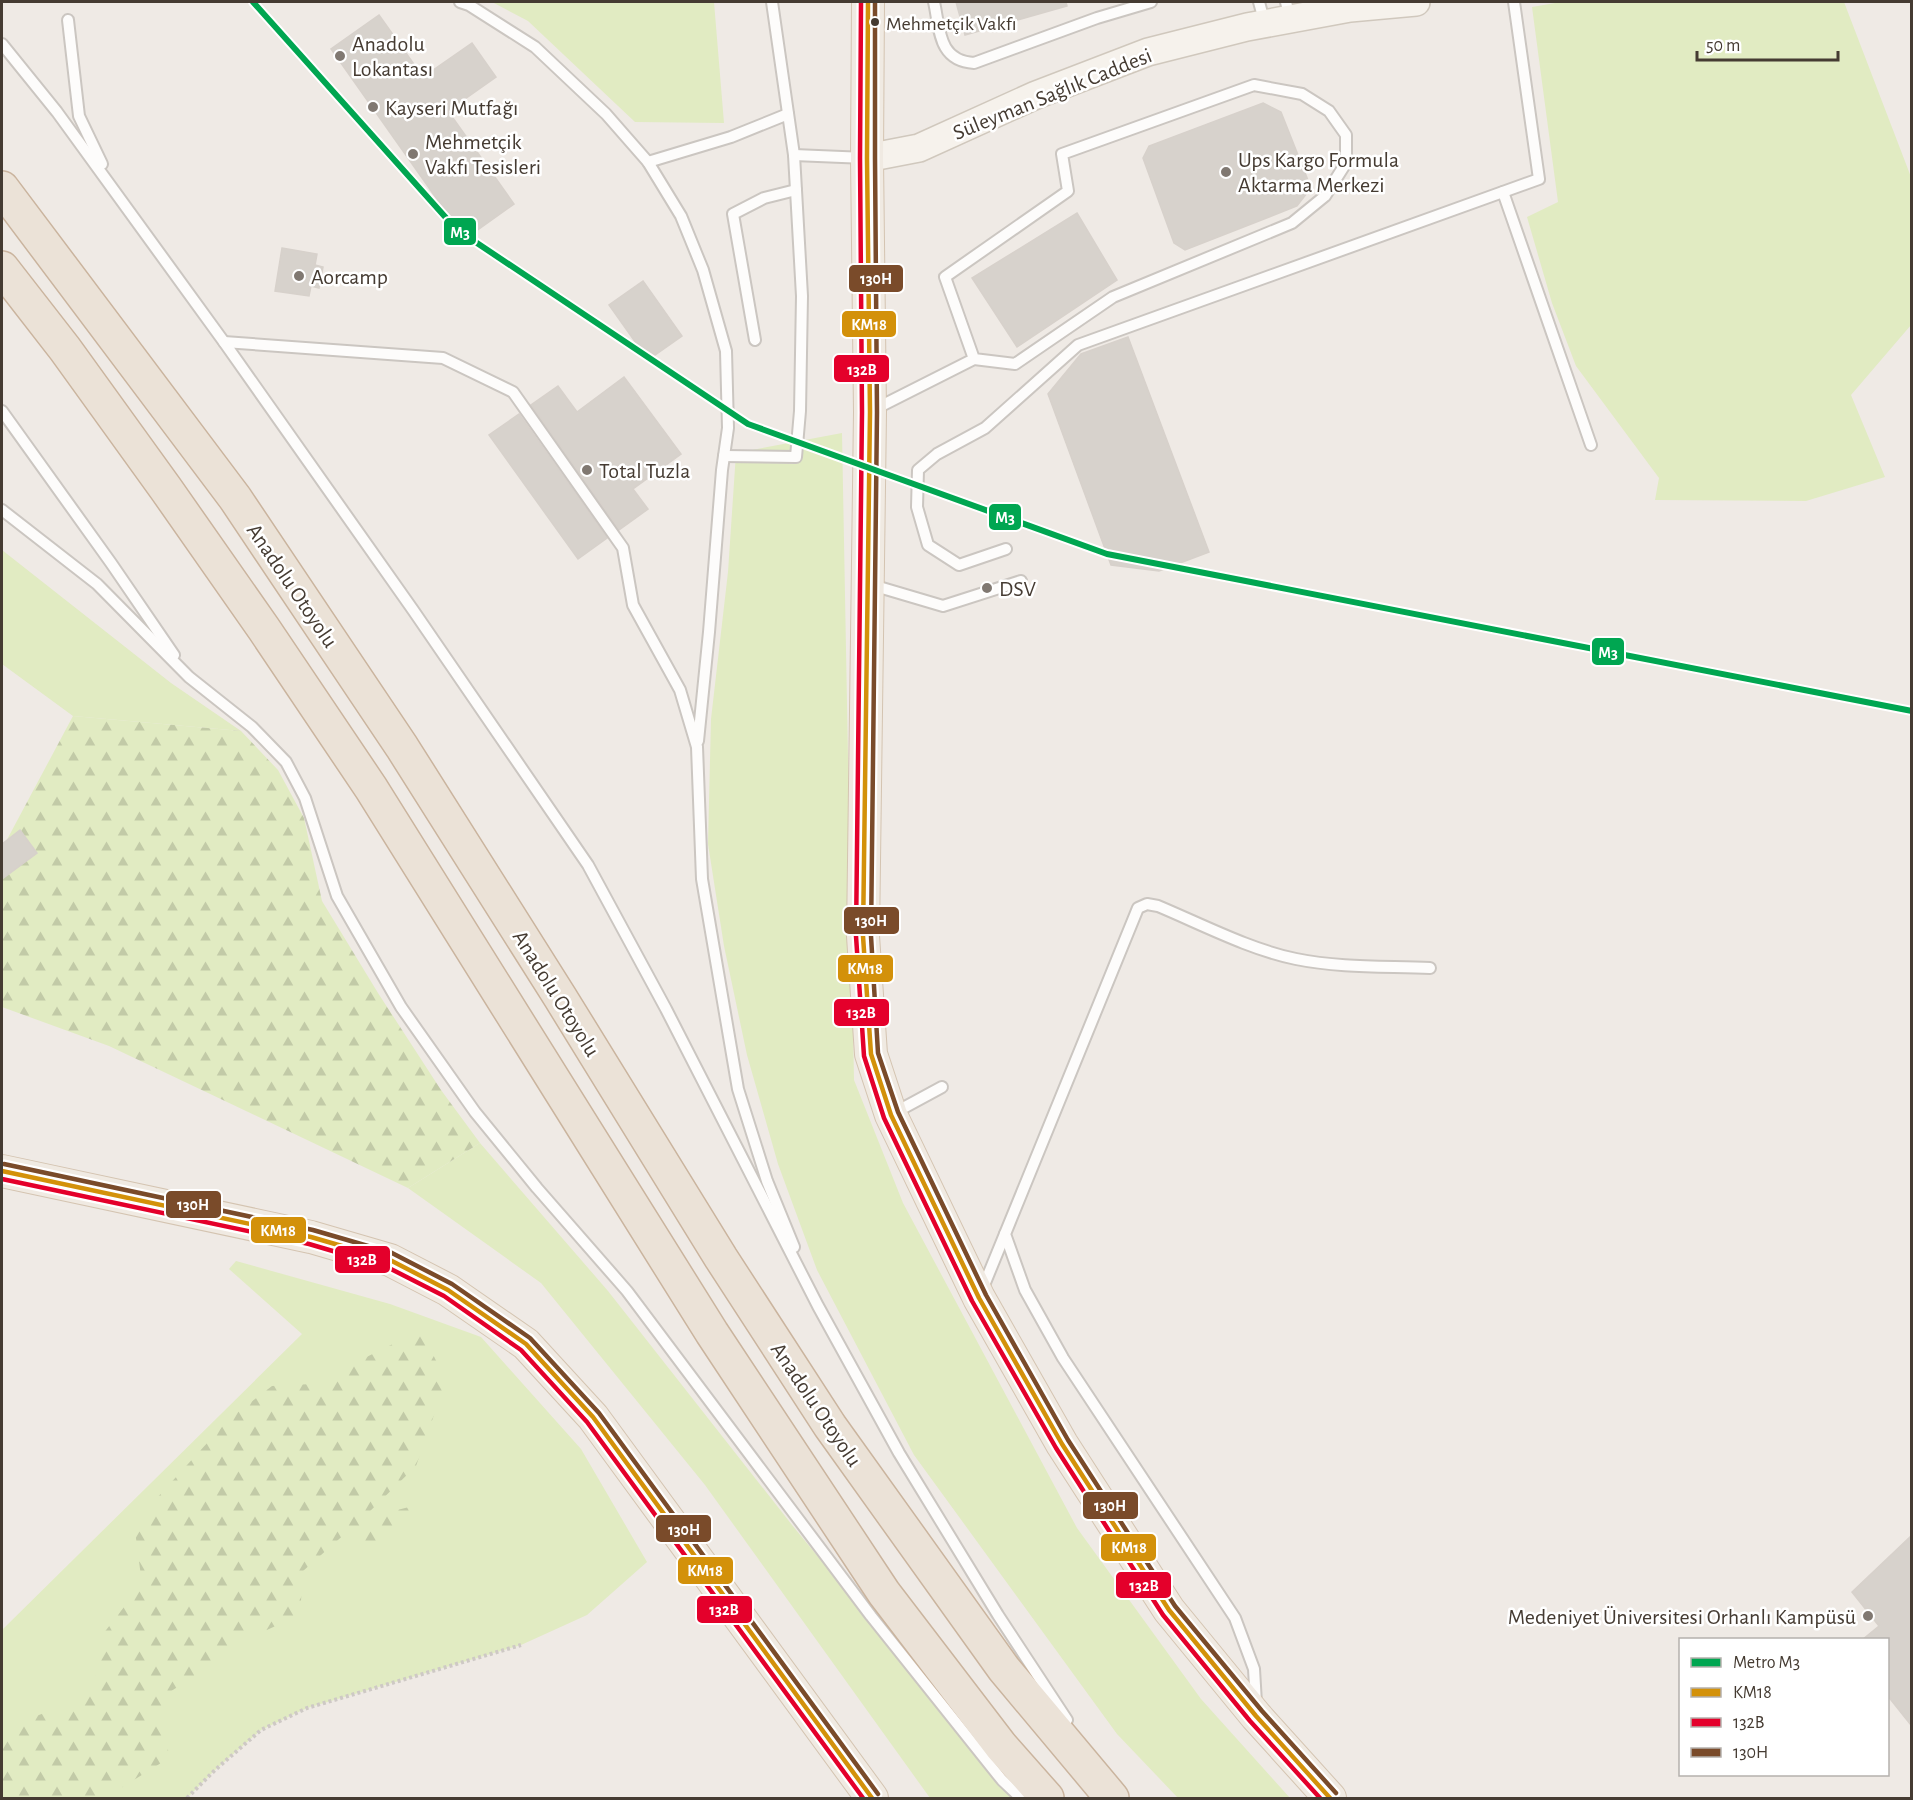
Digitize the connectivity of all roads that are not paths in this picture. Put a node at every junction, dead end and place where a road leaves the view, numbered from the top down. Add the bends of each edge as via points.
1 (460, 2) edge
2 (772, 2) edge
3 (868, 2) edge
4 (934, 2) edge
5 (1151, 2) edge
6 (1416, 2) edge
7 (1514, 2) edge
8 (1275, 12) edge
9 (68, 20) dead end
10 (2, 44) edge
11 (788, 114) junction
12 (794, 155) junction
13 (867, 158) junction
14 (648, 162) junction
15 (2, 188) edge
16 (113, 189) junction
17 (796, 190) junction
18 (1503, 192) junction
19 (2, 268) edge
20 (755, 340) dead end
21 (224, 342) junction
22 (974, 359) junction
23 (2, 411) edge
24 (870, 412) junction
25 (1591, 445) dead end
26 (724, 456) junction
27 (2, 510) edge
28 (1006, 549) dead end
29 (1021, 581) dead end
30 (869, 584) junction
31 (189, 677) junction
32 (697, 747) junction
33 (1430, 968) dead end
34 (942, 1087) dead end
35 (891, 1114) junction
36 (2, 1171) edge
37 (1005, 1234) junction
38 (979, 1298) junction
39 (818, 1306) junction
40 (1256, 1716) junction
41 (1074, 1731) dead end
42 (1086, 1750) dead end
43 (872, 1798) edge
44 (1021, 1798) edge
45 (1047, 1798) edge
46 (1112, 1798) edge
47 (1118, 1798) edge
48 (1330, 1798) edge

1 - 14 lane via 535,47 606,114
2 - 11 lane
3 - 13 main road
4 - 5 lane via 945,48 956,59 974,63
6 - 8 street, Süleyman Sağlık Caddesi
7 - 18 lane via 1539,179
8 - 13 street, Süleyman Sağlık Caddesi via 1148,52 1036,95 919,148
9 - 16 lane via 79,116
10 - 16 lane
11 - 12 lane
11 - 14 lane via 731,137
12 - 13 lane
12 - 17 lane
13 - 24 main road
14 - 26 lane via 681,216 703,270 726,351 728,428
15 - 46 highway, Anadolu Otoyolu via 235,498 402,747 830,1426 1004,1669
16 - 21 lane
17 - 20 lane via 764,198 733,214
17 - 26 lane via 802,296 796,456
18 - 25 lane
18 - 28 lane via 1078,345 985,428 937,454 918,470 917,507 928,545 959,565
19 - 45 highway via 166,489 371,788 712,1333 884,1593 1000,1746
21 - 32 lane via 443,358 513,392 623,548 633,604 680,690
21 - 39 lane via 588,865
22 - 22 lane via 945,277 1068,191 1062,154 1254,86 1302,94 1329,111 1346,135 1346,163 1325,196 1293,223 1113,297 1015,364
22 - 24 lane
23 - 31 lane
24 - 30 main road
26 - 32 lane
27 - 31 lane via 97,584
29 - 30 lane via 943,606
30 - 35 main road via 864,936 871,1054
31 - 44 lane via 252,727 286,762 305,798 337,897 401,1007 475,1112 627,1291 871,1616 1002,1780
32 - 39 lane via 702,879 738,1089 767,1181
33 - 37 lane via 1294,958 1245,943 1158,906 1147,903 1138,908
34 - 35 lane
35 - 38 main road
36 - 43 main road via 311,1237 390,1260 448,1290 526,1344 593,1417
37 - 38 lane
37 - 40 lane via 1025,1290 1063,1358 1235,1618 1254,1669
38 - 40 main road via 1062,1444 1169,1610
39 - 41 lane via 899,1453
40 - 48 main road
42 - 47 lane

